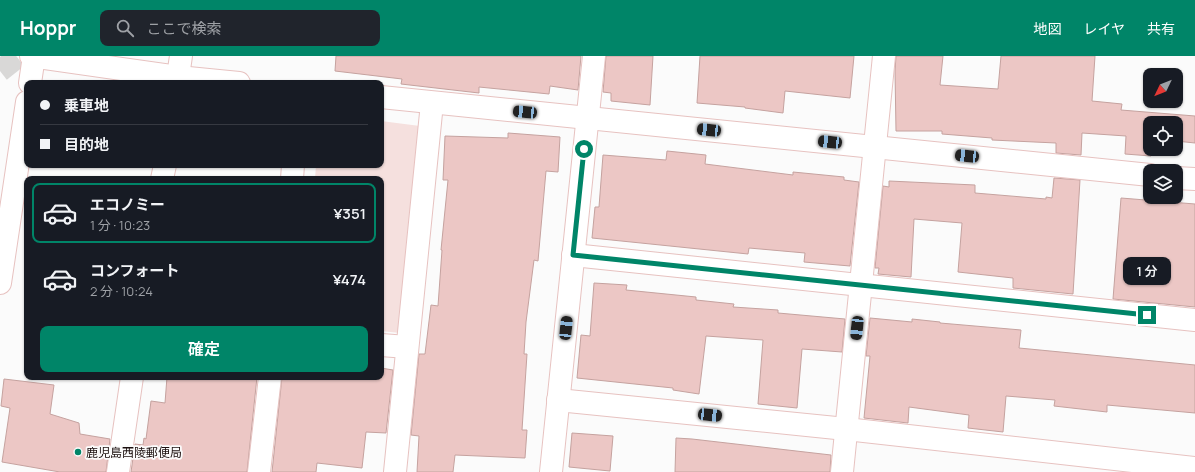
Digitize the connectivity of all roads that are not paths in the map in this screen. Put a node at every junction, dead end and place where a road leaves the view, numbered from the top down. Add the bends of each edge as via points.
1 (33, 56) edge
2 (594, 56) edge
3 (884, 56) edge
4 (179, 72) edge
5 (30, 80) edge
6 (223, 80) edge
7 (384, 97) edge
8 (432, 102) junction
9 (588, 118) junction
10 (24, 122) edge
11 (875, 147) junction
12 (1143, 174) edge
13 (1183, 178) edge
14 (1195, 179) edge
15 (573, 255) junction
16 (0, 283) edge
17 (861, 285) junction
18 (1195, 320) edge
19 (384, 345) edge
20 (407, 347) junction
21 (132, 380) edge
22 (270, 380) edge
23 (558, 400) junction
24 (846, 429) junction
25 (1195, 468) edge
26 (118, 472) edge
27 (259, 472) edge
28 (395, 472) edge
29 (551, 472) edge
30 (842, 472) edge

1 - 4 street
1 - 5 street
2 - 9 street
3 - 11 street
4 - 6 street
7 - 8 street
8 - 9 street
8 - 20 street
9 - 11 street
9 - 15 street
10 - 16 street
11 - 12 street
11 - 17 street
13 - 14 street
15 - 17 street
15 - 23 street
17 - 18 street
17 - 24 street
19 - 20 street
20 - 28 street
21 - 26 street
22 - 27 street
23 - 24 street
23 - 29 street
24 - 25 street
24 - 30 street

